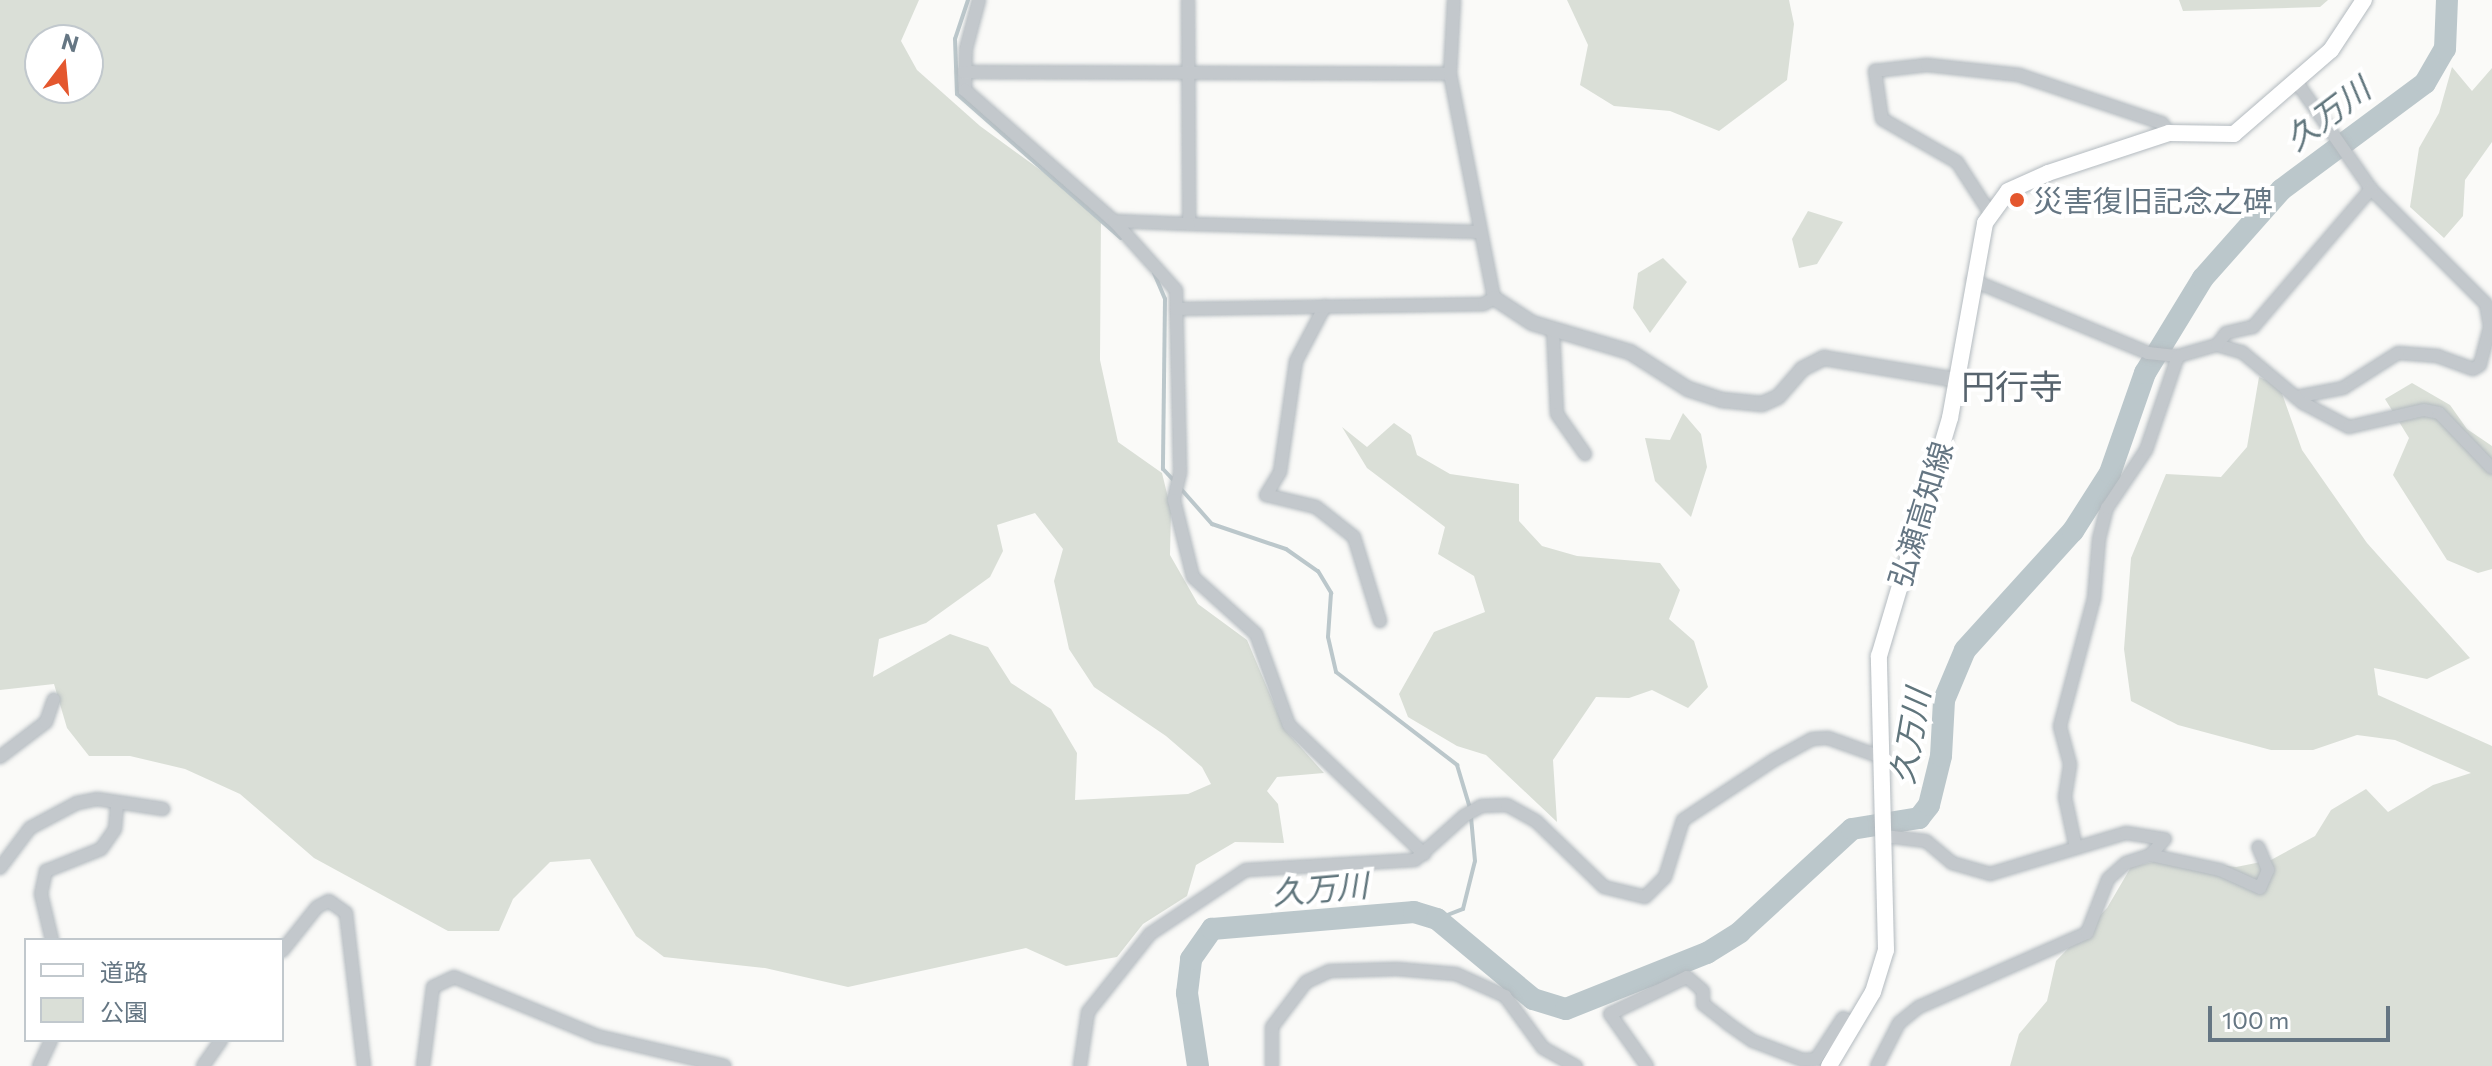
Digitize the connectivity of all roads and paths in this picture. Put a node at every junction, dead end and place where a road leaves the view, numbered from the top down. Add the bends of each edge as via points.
1 (979, 0) edge
2 (1188, 0) edge
3 (1454, 0) edge
4 (2364, 0) edge
5 (964, 72) junction
6 (1187, 74) junction
7 (1450, 74) junction
8 (2296, 81) junction
9 (2169, 133) junction
10 (2371, 189) junction
11 (1990, 213) junction
12 (1114, 221) junction
13 (1189, 224) junction
14 (1479, 232) junction
15 (1972, 280) junction
16 (1494, 298) junction
17 (1325, 306) junction
18 (1176, 309) junction
19 (1553, 329) junction
20 (2217, 345) junction
21 (2178, 356) junction
22 (1957, 380) junction
23 (2296, 397) junction
24 (1585, 454) dead end
25 (2492, 468) edge
26 (1380, 621) dead end
27 (54, 699) dead end
28 (0, 757) edge
29 (1881, 757) junction
30 (117, 805) junction
31 (163, 809) dead end
32 (1885, 835) junction
33 (2258, 847) dead end
34 (2076, 848) junction
35 (1424, 854) junction
36 (2150, 855) junction
37 (0, 868) edge
38 (52, 938) edge
39 (284, 948) edge
40 (1853, 1024) junction
41 (50, 1042) edge
42 (220, 1042) edge
43 (39, 1066) edge
44 (203, 1066) edge
45 (364, 1066) edge
46 (423, 1066) edge
47 (725, 1066) edge
48 (1080, 1066) edge
49 (1272, 1066) edge
50 (1576, 1066) edge
51 (1647, 1066) edge
52 (1829, 1066) edge
53 (1877, 1066) edge

1 - 5 street
2 - 6 street
3 - 7 street
4 - 8 main road via 2331,50
5 - 6 street
5 - 12 street via 965,90
6 - 7 street
6 - 13 street
7 - 14 street
8 - 9 main road via 2234,134
8 - 10 street
9 - 11 main road via 2024,183 2008,191
9 - 11 street via 2162,123 2019,75 1927,65 1875,71 1882,119 1957,162
10 - 20 street via 2253,327 2226,333
10 - 23 street via 2486,304 2489,338 2480,365 2398,353 2343,388
11 - 15 main road, 弘瀬高知線
12 - 13 street
12 - 18 street via 1176,290
13 - 14 street
14 - 16 street
15 - 21 street via 2148,353
15 - 22 main road, 弘瀬高知線
16 - 17 street via 1484,304
16 - 19 street
17 - 18 street
17 - 26 street via 1296,361 1280,472 1266,495 1316,507 1354,537
18 - 35 street via 1180,473 1175,494 1193,577 1256,634 1289,725
19 - 22 street via 1630,352 1688,389 1722,400 1762,404 1778,397 1802,369 1824,358
19 - 24 street via 1557,414
20 - 21 street
20 - 23 street via 2242,352
21 - 34 street via 2146,450 2107,508 2094,598 2060,726
22 - 29 main road, 弘瀬高知線 via 1884,631 1877,678
23 - 25 street via 2349,427 2424,410 2439,413
27 - 28 street via 46,722
29 - 32 main road, 弘瀬高知線
29 - 35 street via 1828,738 1812,739 1774,760 1683,820 1665,877 1645,897 1604,887 1536,821 1507,805 1481,806 1464,816
30 - 31 street
30 - 37 street via 97,799 55,813 30,828
30 - 38 street via 115,829 101,849 46,871 41,894
32 - 34 street via 1926,841 1952,863 1990,874
32 - 40 main road, 弘瀬高知線 via 1886,950 1881,974
33 - 36 street via 2268,870 2260,888 2220,870
34 - 36 street via 2126,833 2165,839
35 - 48 street via 1246,870 1233,878 1150,934 1099,995 1081,1037
36 - 53 street via 2126,863 2108,879 2087,933 1919,1007 1899,1023
39 - 45 street via 317,907 329,901 346,913
40 - 51 street via 1843,1018 1816,1059 1803,1060 1753,1041 1727,1023 1703,1004 1703,991 1687,977 1610,1014
40 - 52 main road, 弘瀬高知線
41 - 43 street
42 - 44 street
46 - 47 street via 433,987 454,977 597,1036
49 - 50 street via 1272,1027 1306,982 1330,971 1397,969 1456,974 1505,996 1543,1048

